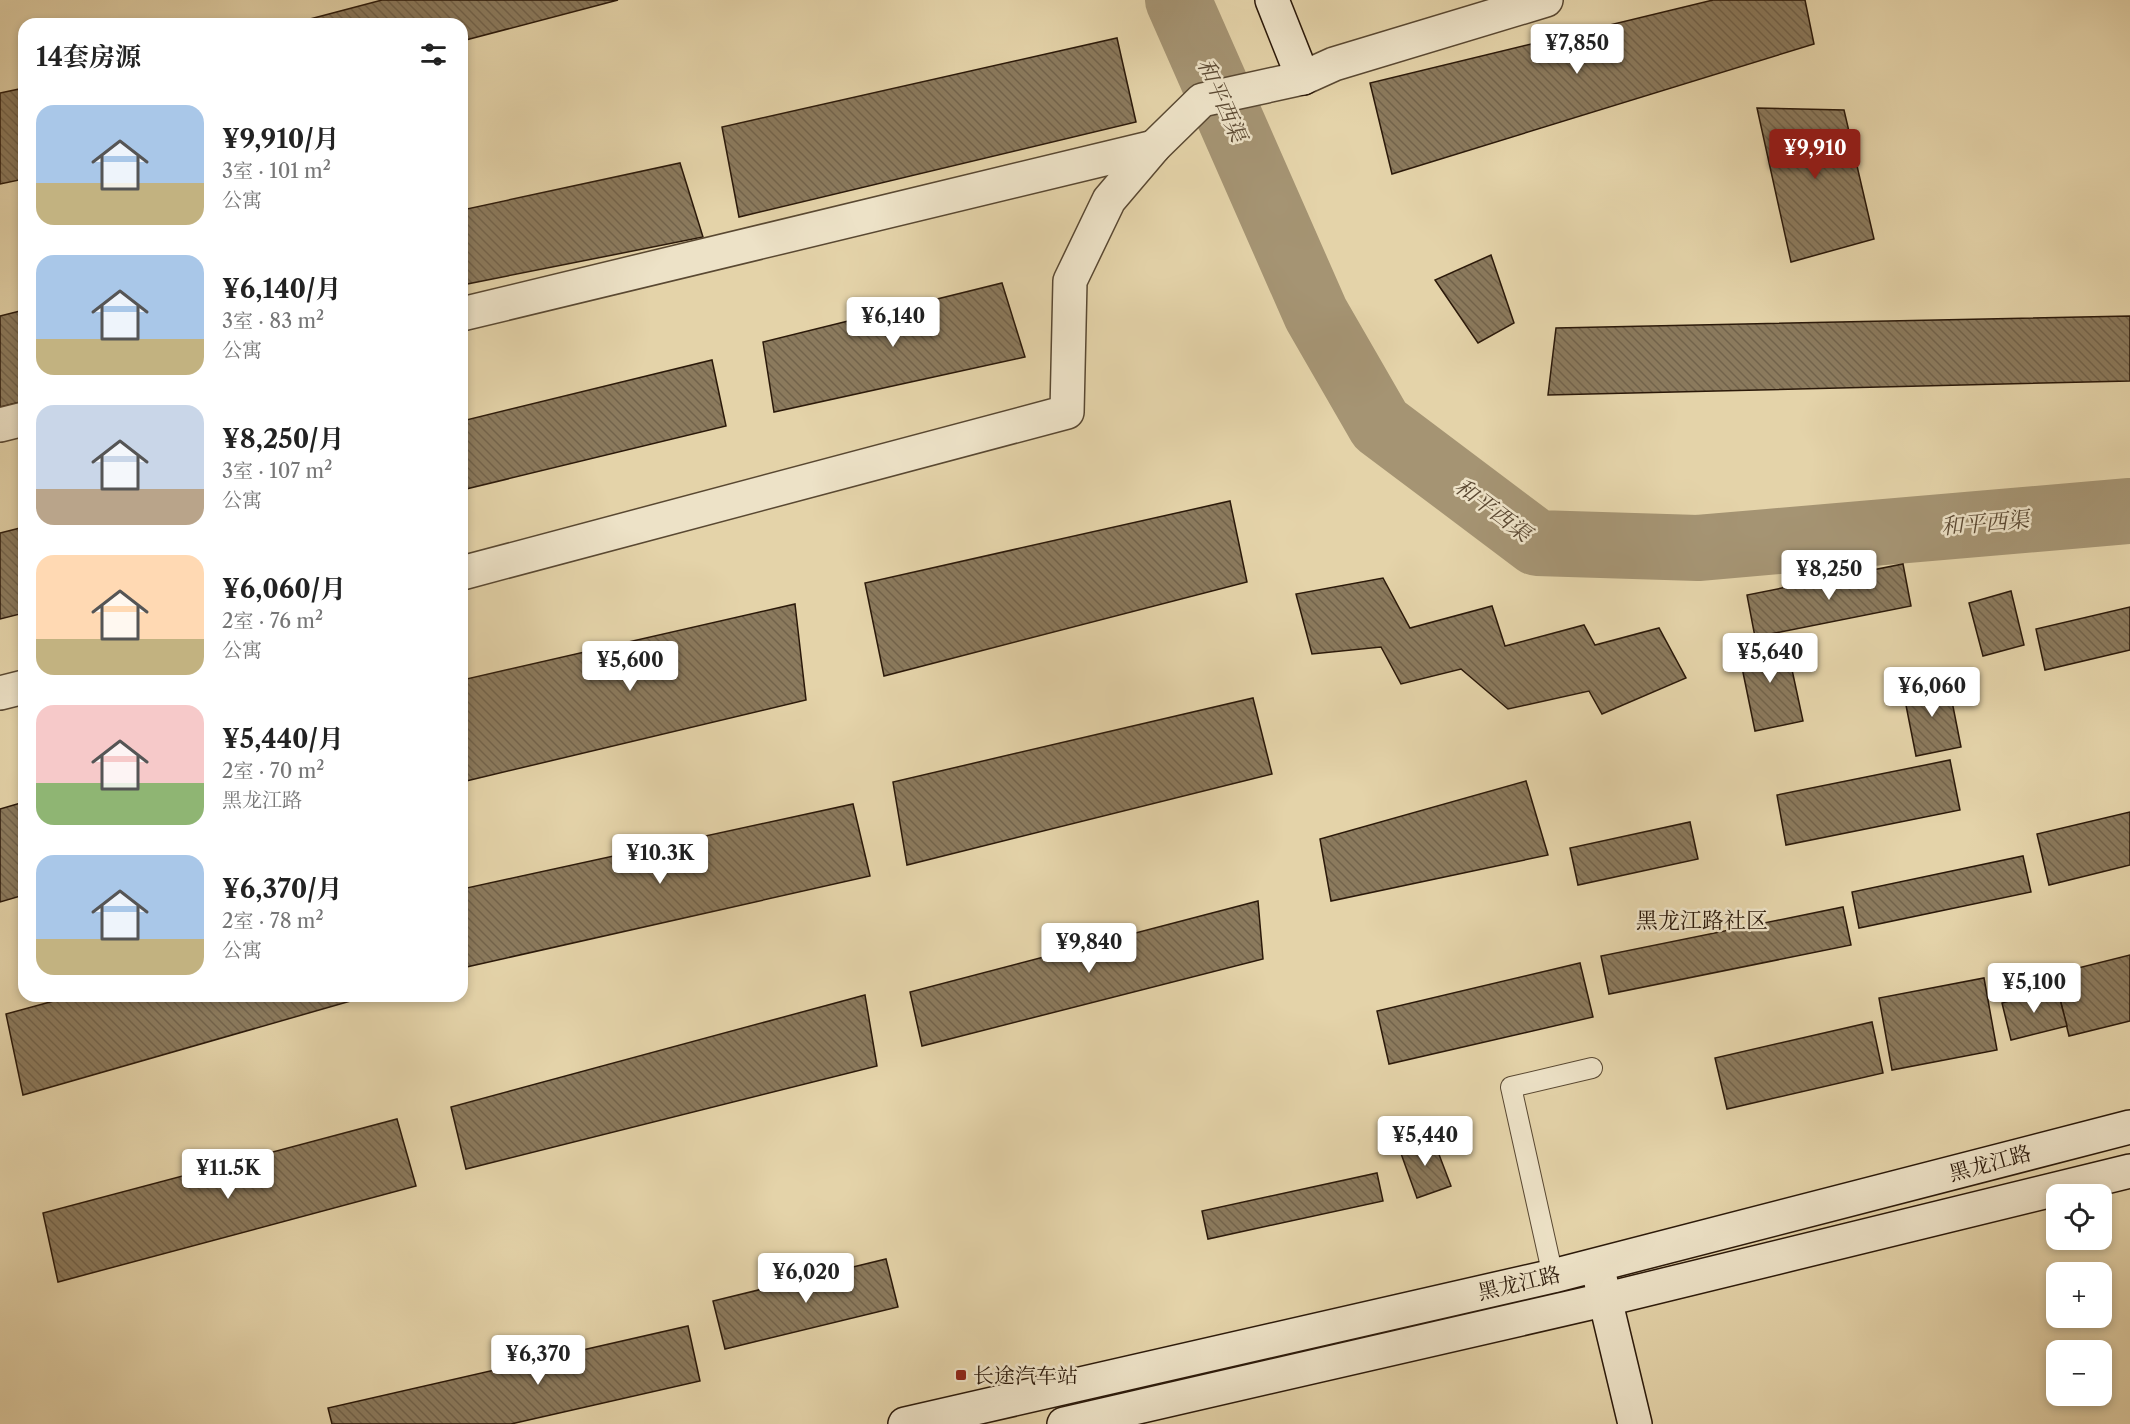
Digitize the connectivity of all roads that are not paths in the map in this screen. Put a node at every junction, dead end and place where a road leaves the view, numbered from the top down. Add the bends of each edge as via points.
1 (1272, 0) edge
2 (1546, 0) edge
3 (1301, 78) junction
4 (1154, 147) junction
5 (468, 313) edge
6 (18, 420) edge
7 (0, 425) edge
8 (468, 571) edge
9 (18, 688) edge
10 (0, 693) edge
11 (1592, 1068) dead end
12 (2130, 1127) edge
13 (2130, 1171) edge
14 (1598, 1264) junction
15 (1553, 1276) junction
16 (1603, 1300) junction
17 (905, 1424) edge
18 (1064, 1424) edge
19 (1635, 1424) edge

1 - 3 street
2 - 3 street via 1334,64
3 - 4 street via 1202,100
4 - 5 street
4 - 8 street via 1109,200 1070,281 1066,412
6 - 7 street
9 - 10 street
11 - 15 lane via 1511,1087
12 - 14 street, 黑龙江路
13 - 16 street, 黑龙江路
14 - 15 street, 黑龙江路
14 - 16 street
15 - 17 street, 黑龙江路
16 - 18 street, 黑龙江路
16 - 19 street

